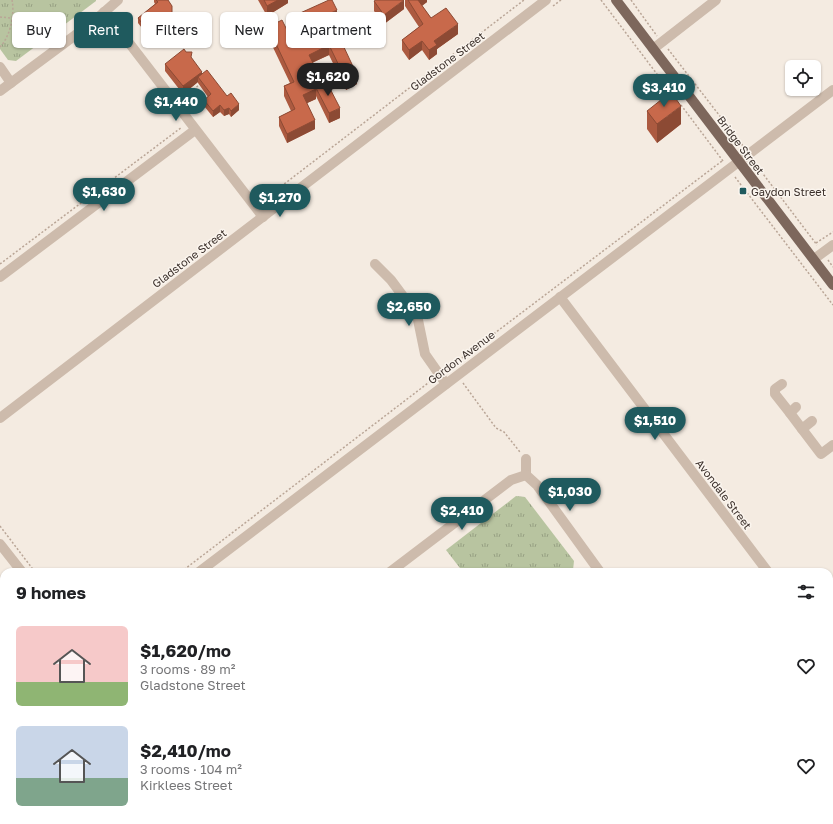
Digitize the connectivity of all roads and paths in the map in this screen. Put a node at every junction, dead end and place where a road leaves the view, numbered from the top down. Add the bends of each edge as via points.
1 (12, 0) edge
2 (118, 0) edge
3 (524, 0) edge
4 (546, 0) edge
5 (601, 0) edge
6 (616, 0) edge
7 (631, 0) edge
8 (716, 0) edge
9 (104, 12) edge
10 (0, 17) edge
11 (11, 18) junction
12 (74, 35) edge
13 (662, 42) junction
14 (0, 47) edge
15 (133, 48) edge
16 (652, 49) junction
17 (0, 68) edge
18 (11, 83) junction
19 (200, 85) edge
20 (833, 90) edge
21 (0, 91) edge
22 (676, 99) edge
23 (176, 103) junction
24 (681, 105) edge
25 (192, 126) junction
26 (748, 154) junction
27 (738, 161) junction
28 (726, 164) junction
29 (255, 206) junction
30 (263, 216) junction
31 (833, 232) edge
32 (816, 243) junction
33 (833, 245) edge
34 (822, 253) junction
35 (814, 259) junction
36 (0, 264) edge
37 (375, 264) dead end
38 (833, 266) edge
39 (0, 277) edge
40 (833, 285) edge
41 (560, 297) junction
42 (833, 305) edge
43 (439, 375) junction
44 (457, 376) junction
45 (446, 384) junction
46 (782, 384) dead end
47 (0, 418) edge
48 (812, 421) dead end
49 (802, 430) junction
50 (833, 445) edge
51 (526, 459) joint
52 (526, 475) junction
53 (0, 526) edge
54 (0, 544) edge
55 (19, 568) edge
56 (32, 568) edge
57 (185, 568) edge
58 (204, 568) edge
59 (395, 568) edge
60 (595, 568) edge
61 (765, 568) edge

1 - 11 path
2 - 9 street
3 - 29 path
4 - 30 street, Gladstone Street
5 - 22 path
6 - 16 main road, Bridge Street
7 - 13 path
8 - 13 street
10 - 11 path
11 - 14 path
12 - 18 street
13 - 16 street
13 - 26 path
15 - 23 street
16 - 27 main road, Bridge Street
17 - 18 street
18 - 21 street
19 - 23 path
20 - 26 street
23 - 25 street
24 - 28 path
25 - 29 street
25 - 36 path
25 - 39 street
26 - 27 street
26 - 32 path
27 - 28 street, Gordon Avenue
27 - 35 main road, Bridge Street
28 - 41 street, Gordon Avenue
28 - 42 path
28 - 43 path via 717,164
29 - 30 street
30 - 47 street, Gladstone Street
31 - 32 path
32 - 34 path
33 - 34 street
34 - 35 street
34 - 38 path
35 - 40 main road, Bridge Street
37 - 43 street via 391,280 417,315 424,354
41 - 44 street, Gordon Avenue
41 - 61 street, Avondale Street
43 - 45 street
43 - 57 path
44 - 45 street, Gordon Avenue
44 - 51 path via 496,428 504,432
45 - 58 street, Gordon Avenue
46 - 49 street via 775,389 775,394 793,410
48 - 49 street
49 - 50 street via 821,454
51 - 52 street
52 - 59 street via 511,480
52 - 60 street via 537,485
53 - 56 path
54 - 55 street

